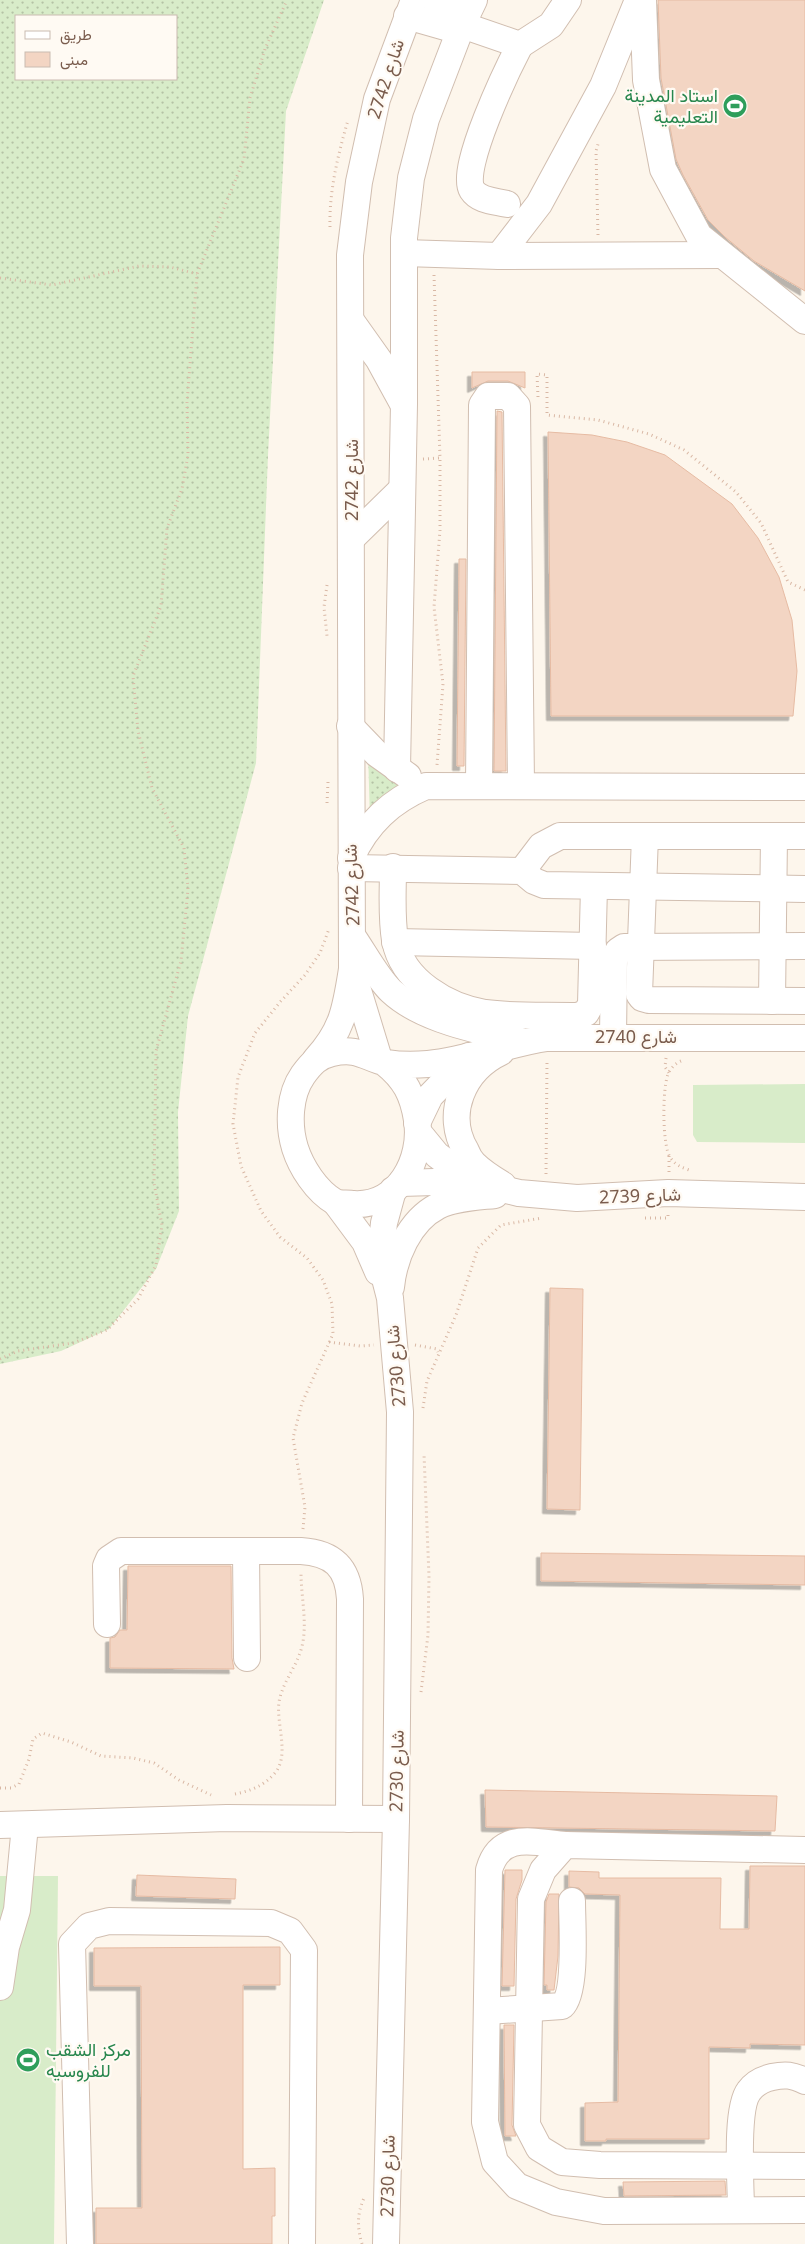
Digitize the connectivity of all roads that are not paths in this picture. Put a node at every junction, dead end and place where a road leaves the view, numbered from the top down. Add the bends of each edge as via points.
1 (435, 0) edge
2 (474, 0) edge
3 (568, 0) edge
4 (638, 0) edge
5 (642, 0) edge
6 (411, 8) edge
7 (462, 25) junction
8 (520, 45) junction
9 (506, 204) dead end
10 (404, 253) junction
11 (722, 255) junction
12 (499, 256) junction
13 (800, 313) edge
14 (352, 322) junction
15 (404, 404) junction
16 (402, 489) junction
17 (353, 537) junction
18 (350, 726) junction
19 (397, 769) junction
20 (430, 786) junction
21 (479, 786) junction
22 (521, 786) junction
23 (805, 787) edge
24 (645, 836) junction
25 (774, 836) junction
26 (805, 836) edge
27 (351, 863) junction
28 (393, 867) junction
29 (522, 871) junction
30 (594, 887) junction
31 (643, 888) junction
32 (774, 889) junction
33 (805, 889) edge
34 (354, 937) junction
35 (395, 942) junction
36 (641, 945) junction
37 (593, 946) junction
38 (773, 946) junction
39 (805, 946) edge
40 (352, 969) junction
41 (772, 1001) junction
42 (805, 1002) edge
43 (613, 1036) junction
44 (805, 1038) edge
45 (534, 1040) junction
46 (469, 1055) junction
47 (316, 1059) junction
48 (382, 1061) junction
49 (418, 1128) junction
50 (477, 1184) junction
51 (397, 1187) junction
52 (519, 1193) junction
53 (805, 1197) edge
54 (336, 1203) junction
55 (390, 1298) junction
56 (246, 1551) junction
57 (107, 1624) dead end
58 (247, 1658) dead end
59 (349, 1819) junction
60 (396, 1819) junction
61 (12, 1825) edge
62 (565, 1845) junction
63 (805, 1850) edge
64 (572, 1902) dead end
65 (4, 1940) edge
66 (0, 1988) edge
67 (529, 2009) junction
68 (487, 2011) junction
69 (805, 2081) edge
70 (741, 2166) junction
71 (805, 2166) edge
72 (741, 2210) junction
73 (805, 2210) edge
74 (80, 2244) edge
75 (302, 2244) edge
76 (386, 2244) edge

1 - 7 street via 456,13
2 - 7 street
3 - 8 street via 551,25
4 - 12 street via 604,86 539,204
5 - 11 street via 646,80 663,169 700,236
6 - 7 street via 449,28
6 - 14 street, شارع 2742 via 378,99 359,182 350,255
7 - 8 street
7 - 10 street via 426,118 411,178
8 - 9 street via 501,81 479,138 469,176 472,189 481,198
10 - 12 street
10 - 15 street
11 - 12 street
11 - 13 street
14 - 15 street
14 - 17 street, شارع 2742
15 - 16 street
16 - 17 street
16 - 19 street
17 - 18 street, شارع 2742
18 - 19 street
18 - 27 street, شارع 2742
19 - 20 street
20 - 21 street
20 - 27 street via 399,800 381,814 366,832
21 - 22 street
21 - 22 street via 482,405 488,396 508,396 518,406
22 - 23 street
24 - 25 street
24 - 29 street via 560,836 541,846
24 - 31 street
25 - 26 street
25 - 32 street
27 - 28 street
27 - 34 street, شارع 2742
28 - 29 street
28 - 35 street
29 - 30 street via 544,885
30 - 31 street
30 - 37 street
31 - 32 street
31 - 36 street
32 - 33 street
32 - 38 street
34 - 40 street, شارع 2742
34 - 45 street via 391,991 409,1003 442,1020
35 - 37 street
35 - 37 street via 418,981 437,995 486,1013 577,1016 586,1013 591,1004
36 - 38 street
36 - 41 street via 639,994 642,998
36 - 43 street via 624,947 618,951 614,961
38 - 39 street
38 - 41 street
40 - 47 street, شارع 2742 via 345,1012 338,1030
40 - 48 street, شارع 2742
41 - 42 street
43 - 44 street, شارع 2740
43 - 45 street, شارع 2740
45 - 46 street, شارع 2740
45 - 52 street via 490,1057 476,1068 462,1091 455,1116 460,1142 473,1164
46 - 48 street, شارع 2740 via 430,1064
46 - 49 street via 430,1096
47 - 48 street via 347,1051 364,1053
47 - 54 street via 297,1084 290,1113 293,1142 299,1162
48 - 49 street via 407,1085 414,1099
49 - 50 street, شارع 2739 via 436,1155
49 - 51 street via 418,1150 413,1164
50 - 51 street, شارع 2739 via 453,1181
50 - 52 street, شارع 2739
51 - 54 street via 362,1204
51 - 55 street, شارع 2730 via 384,1223 380,1259
52 - 53 street, شارع 2739 via 545,1207 577,1198 668,1193
52 - 55 street via 461,1199 438,1206 417,1224 402,1246 392,1271
54 - 55 street, شارع 2730 via 365,1242
55 - 60 street, شارع 2730 via 400,1412
56 - 57 street via 121,1551 114,1554 106,1566
56 - 58 street
56 - 59 street via 317,1552 331,1558 349,1583
59 - 60 street
59 - 61 street via 228,1818
60 - 76 street, شارع 2730
61 - 65 street via 17,1910
62 - 63 street
62 - 67 street via 543,1870 531,1899
62 - 68 street via 506,1844 493,1856 489,1870
64 - 67 street via 570,1995 562,2006
65 - 66 street
67 - 68 street
67 - 70 street via 527,2125 539,2148 562,2162 600,2166
68 - 72 street via 485,2122 495,2162 517,2186 556,2202 604,2211
69 - 70 street via 789,2074 763,2079 748,2092 741,2120
70 - 71 street
70 - 72 street
72 - 73 street
74 - 75 street via 72,1944 89,1926 109,1921 271,1923 290,1931 304,1950

